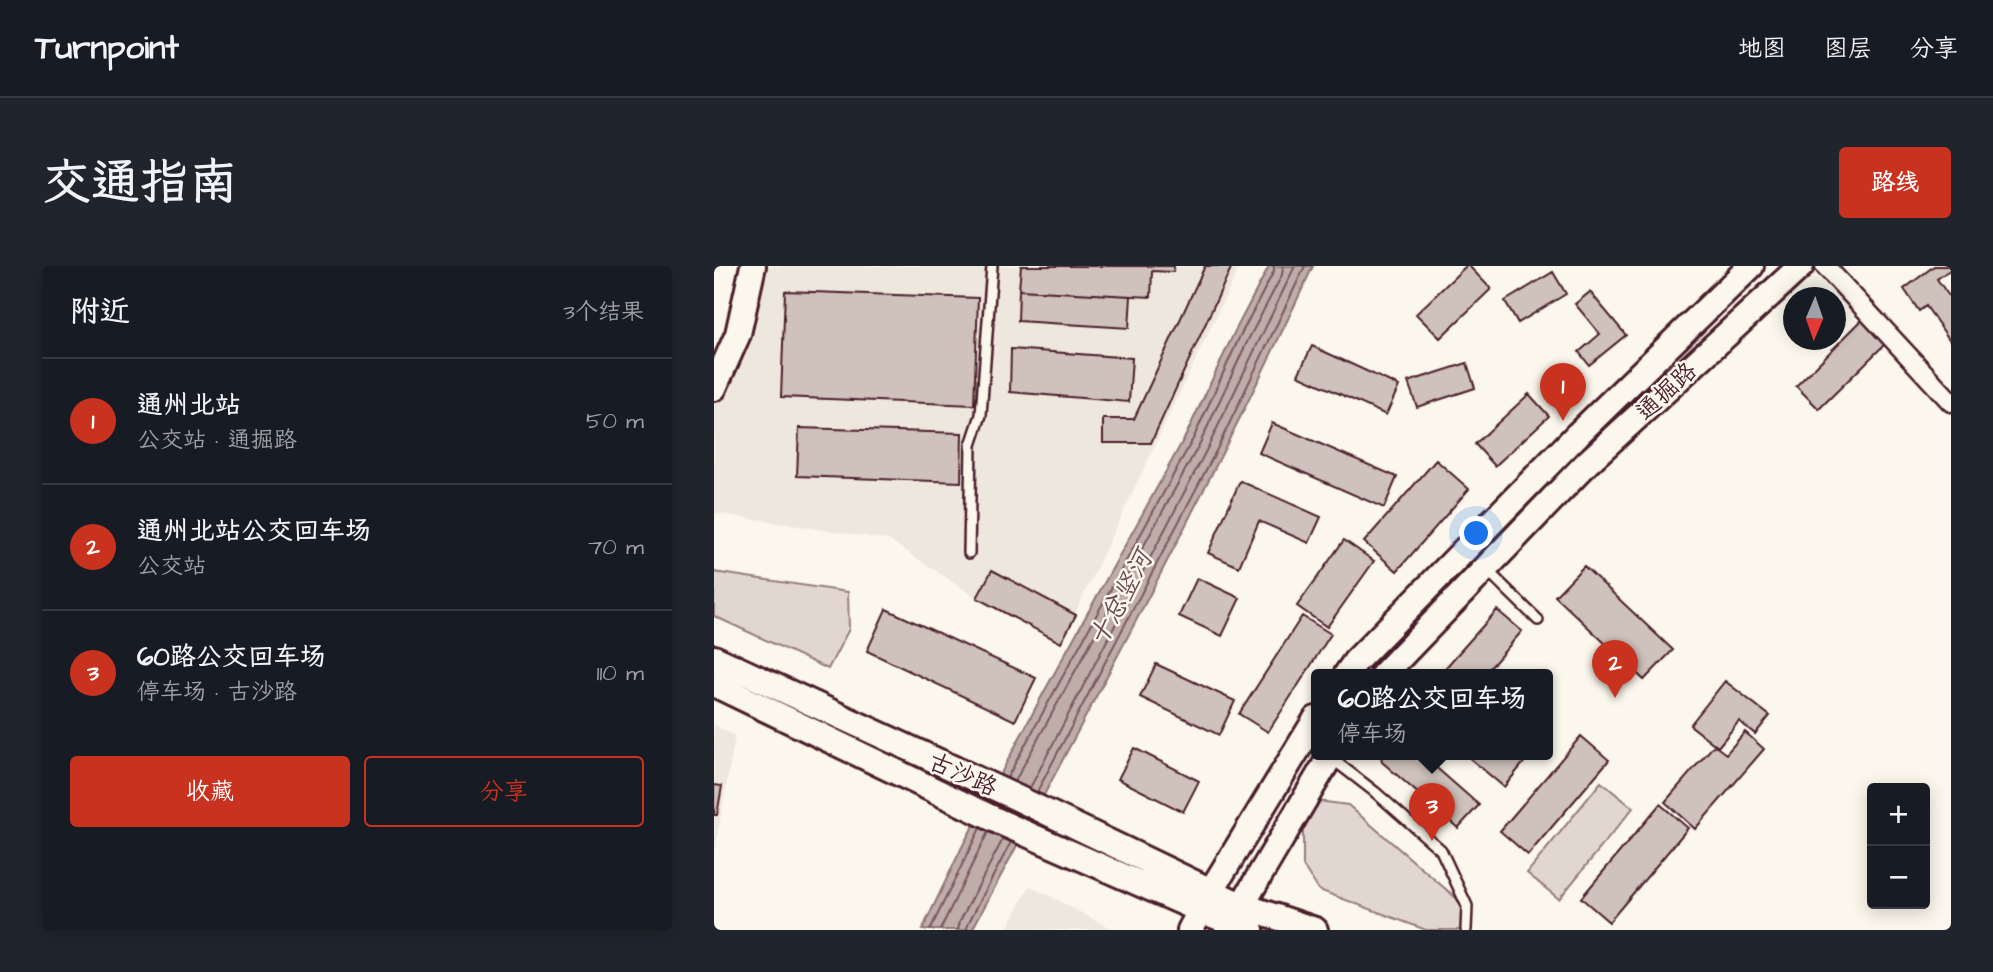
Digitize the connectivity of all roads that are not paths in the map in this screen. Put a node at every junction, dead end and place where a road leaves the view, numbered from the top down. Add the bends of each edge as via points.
1 (753, 266) edge
2 (992, 266) edge
3 (1751, 266) edge
4 (1801, 266) edge
5 (1825, 266) edge
6 (714, 388) edge
7 (1951, 402) edge
8 (969, 553) dead end
9 (1485, 569) junction
10 (1538, 620) dead end
11 (714, 658) edge
12 (1350, 669) edge
13 (1389, 669) edge
14 (714, 684) edge
15 (1311, 757) edge
16 (1313, 760) edge
17 (1338, 760) edge
18 (1200, 911) edge
19 (1238, 922) edge
20 (1315, 930) edge
21 (1466, 930) edge

1 - 6 main road via 738,334
2 - 8 lane via 981,415 971,445
3 - 12 main road, 通掘路 via 1578,434
4 - 9 main road, 通掘路 via 1587,463
5 - 7 street
9 - 10 lane
9 - 13 main road, 通掘路
11 - 18 main road, 古沙路 via 1064,821
14 - 18 main road, 古沙路
15 - 18 main road
16 - 19 main road
17 - 21 lane via 1441,850 1466,906
18 - 19 main road
19 - 20 main road

